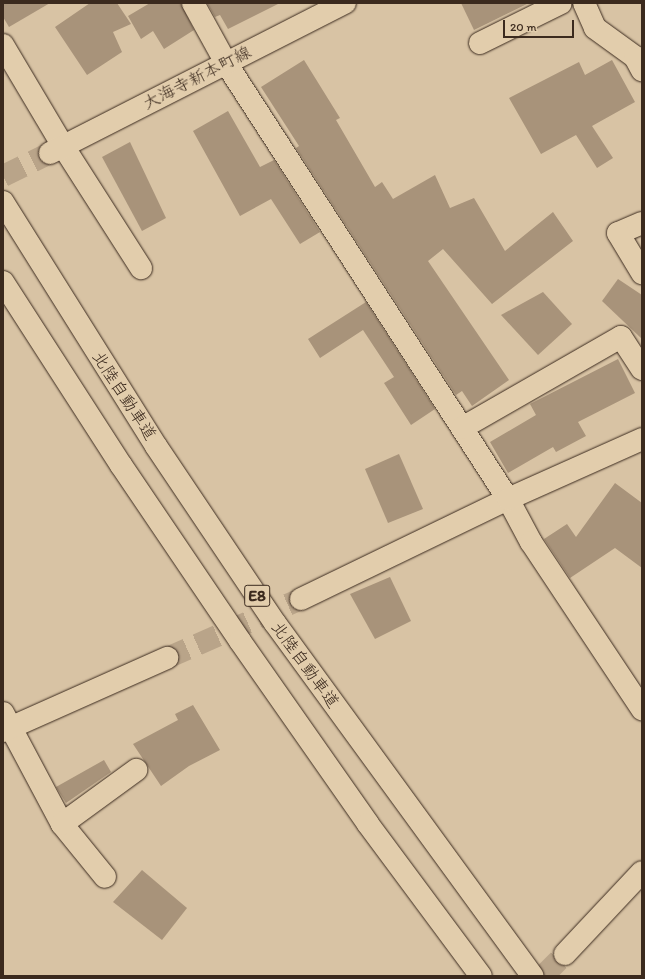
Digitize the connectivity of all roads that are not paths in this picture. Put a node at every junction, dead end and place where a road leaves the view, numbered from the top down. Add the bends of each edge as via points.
1 (193, 3) edge
2 (345, 3) edge
3 (561, 3) edge
4 (584, 3) edge
5 (480, 43) dead end
6 (3, 45) edge
7 (226, 63) junction
8 (642, 70) edge
9 (56, 150) junction
10 (3, 202) edge
11 (642, 222) edge
12 (141, 268) dead end
13 (642, 273) edge
14 (3, 282) edge
15 (642, 369) edge
16 (462, 428) junction
17 (642, 438) edge
18 (508, 499) junction
19 (301, 599) tunnel mouth
20 (167, 658) tunnel mouth
21 (642, 709) edge
22 (5, 724) edge
23 (136, 770) dead end
24 (62, 824) junction
25 (642, 872) edge
26 (105, 877) dead end
27 (564, 954) tunnel mouth
28 (481, 976) edge
29 (532, 976) edge

1 - 7 main road
2 - 7 main road, 大海寺新本町線
3 - 5 main road
4 - 8 main road via 595,28 635,56
6 - 9 main road
7 - 9 main road, 大海寺新本町線
7 - 16 main road
9 - 12 main road
10 - 29 main road, 北陸自動車道 / E8 via 156,446 274,623
11 - 13 main road via 618,233
14 - 28 main road, E8 via 120,465 240,642 368,824
15 - 16 main road via 620,337
16 - 18 main road
17 - 18 main road
18 - 19 main road
18 - 21 main road via 531,542
20 - 22 main road
22 - 24 main road
23 - 24 main road
24 - 26 main road
25 - 27 main road

